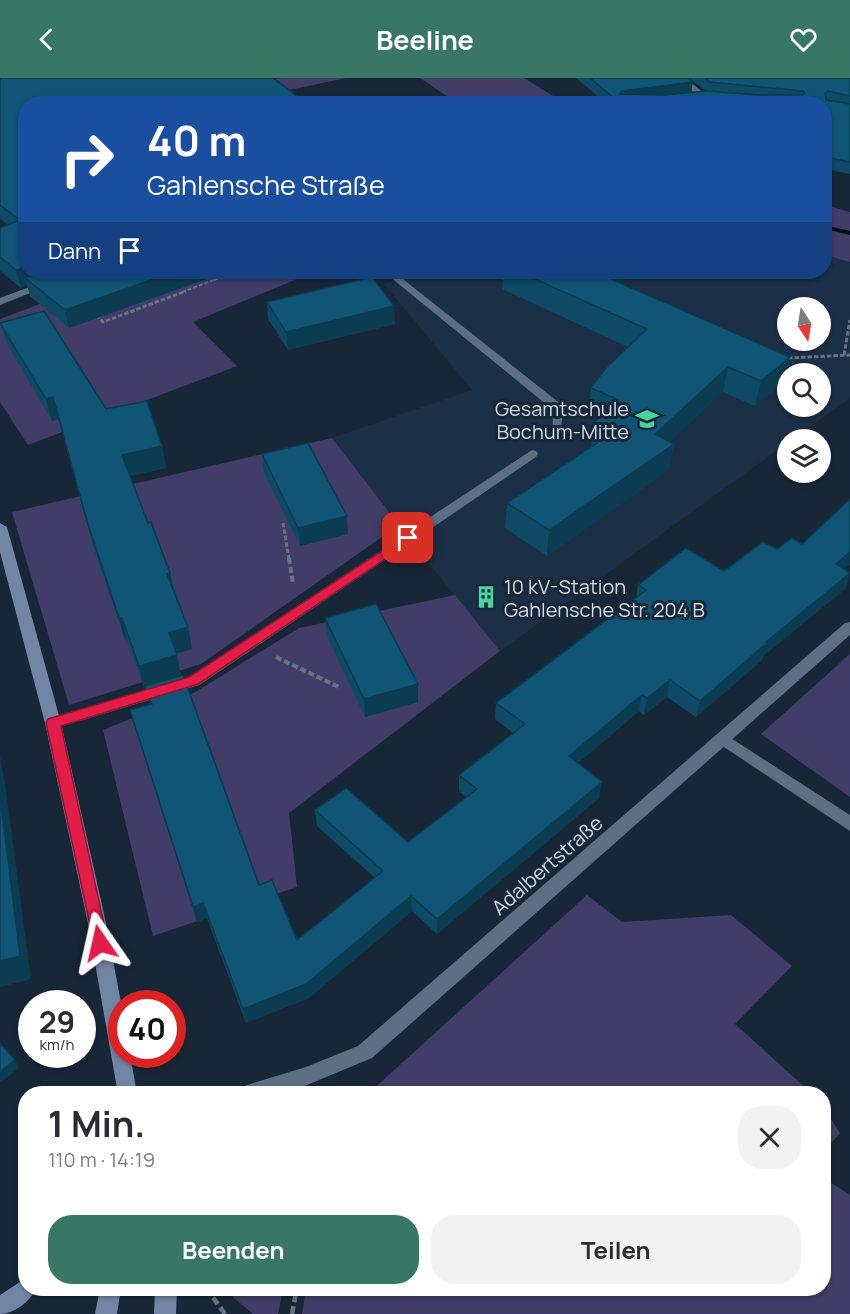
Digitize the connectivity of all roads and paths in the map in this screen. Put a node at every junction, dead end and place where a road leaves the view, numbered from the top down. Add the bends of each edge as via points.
1 (680, 78) edge
2 (706, 96) edge
3 (60, 279) edge
4 (400, 279) edge
5 (214, 280) edge
6 (0, 302) edge
7 (92, 312) edge
8 (850, 320) edge
9 (844, 355) junction
10 (850, 355) edge
11 (782, 358) edge
12 (557, 424) dead end
13 (532, 454) dead end
14 (283, 523) dead end
15 (0, 526) edge
16 (298, 611) junction
17 (850, 627) edge
18 (248, 644) junction
19 (341, 688) dead end
20 (53, 723) junction
21 (723, 739) junction
22 (850, 824) edge
23 (128, 1086) edge
24 (274, 1086) edge
25 (18, 1294) edge
26 (109, 1296) edge
27 (166, 1296) edge
28 (212, 1296) edge
29 (295, 1296) edge
30 (0, 1308) edge
31 (106, 1314) edge
32 (165, 1314) edge
33 (225, 1314) edge
34 (292, 1314) edge

1 - 2 street
3 - 6 street
4 - 12 street via 558,408
5 - 7 path via 103,322
8 - 9 path
9 - 10 path
9 - 11 path
13 - 16 street
14 - 16 path
15 - 20 street
16 - 18 street
17 - 21 street, Adalbertstraße
18 - 19 path
18 - 20 street via 194,681
20 - 23 street
21 - 22 street
21 - 24 street, Adalbertstraße via 365,1052
25 - 30 street
26 - 31 street
27 - 32 street
28 - 33 path
29 - 34 path

